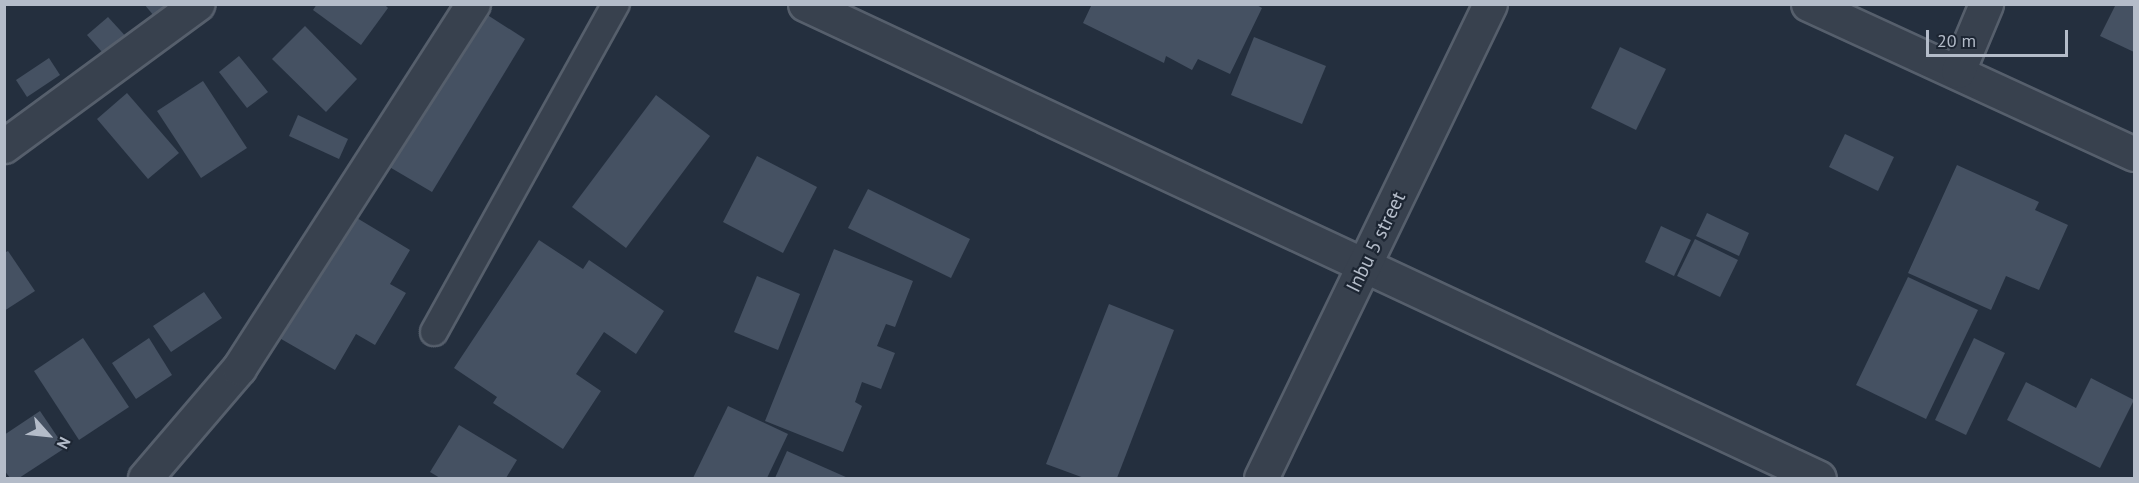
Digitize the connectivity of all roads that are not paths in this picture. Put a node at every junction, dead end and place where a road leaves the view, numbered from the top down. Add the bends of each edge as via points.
1 (197, 4) edge
2 (473, 4) edge
3 (616, 4) edge
4 (805, 4) edge
5 (1490, 4) edge
6 (1808, 4) edge
7 (1986, 4) edge
8 (1958, 71) junction
9 (4, 146) edge
10 (2134, 154) edge
11 (1365, 266) junction
12 (434, 332) dead end
13 (145, 478) edge
14 (1261, 478) edge
15 (1819, 478) edge

1 - 9 street
2 - 13 street via 238,368
3 - 12 lane
4 - 11 street
5 - 11 street, Inbu 5 street
6 - 8 street
7 - 8 street
8 - 10 street
11 - 14 street, Inbu 5 street
11 - 15 street

